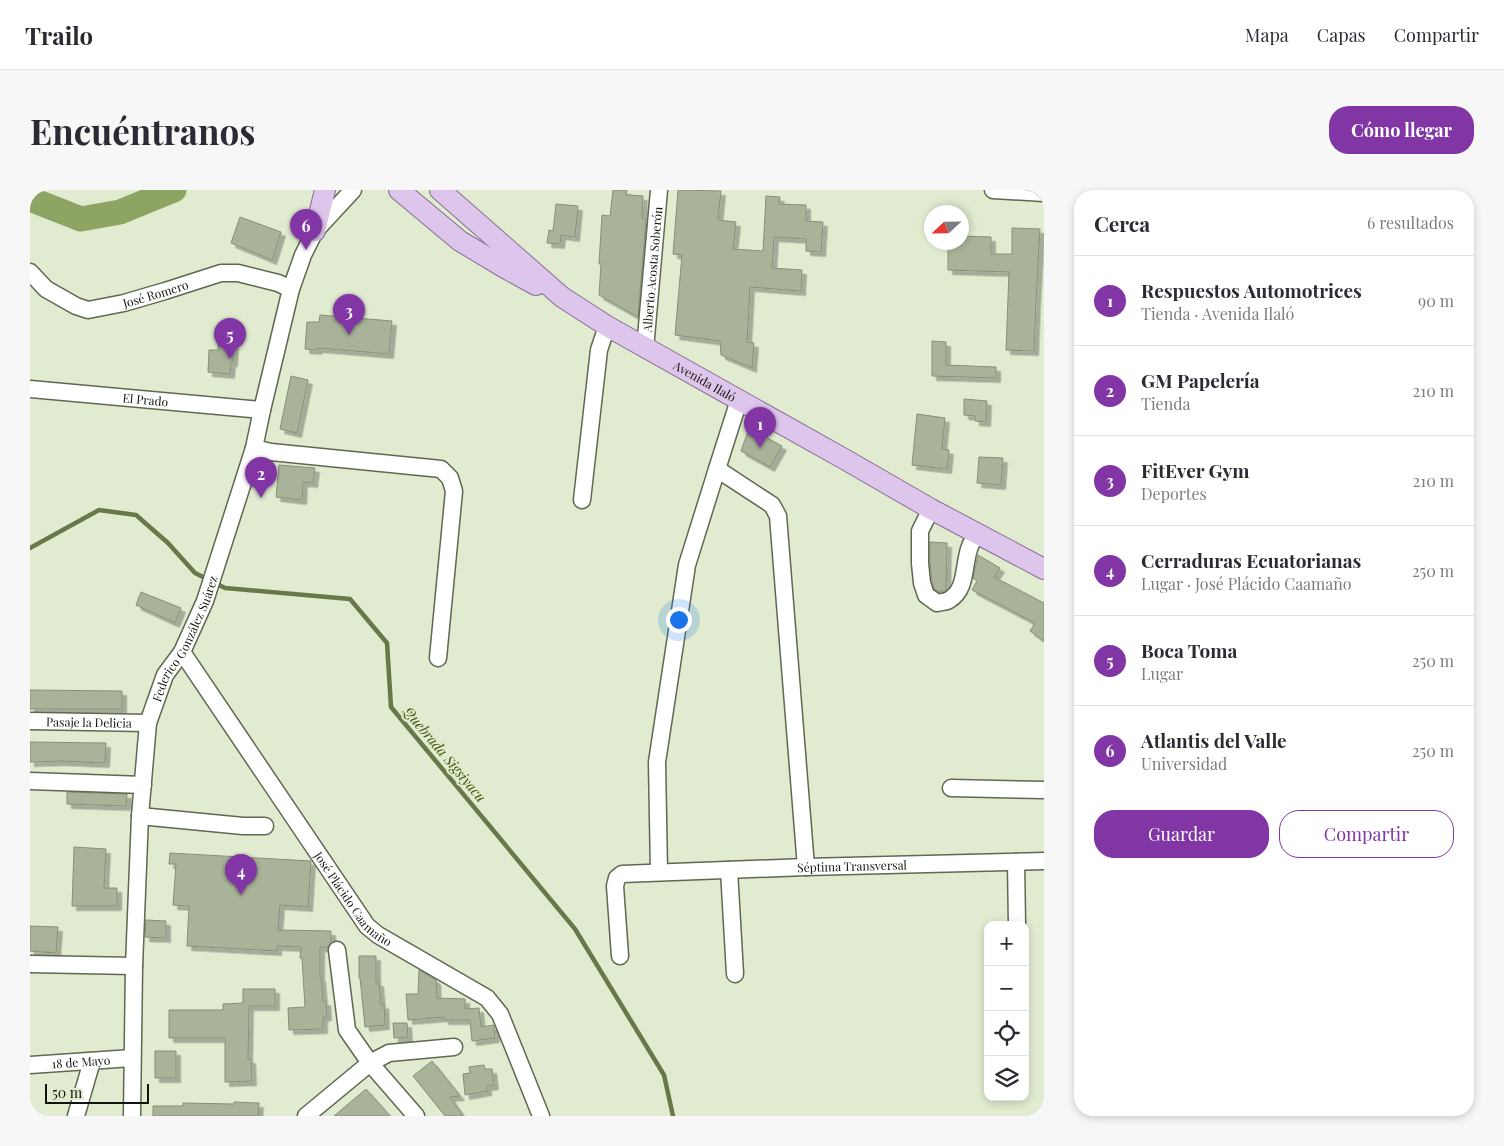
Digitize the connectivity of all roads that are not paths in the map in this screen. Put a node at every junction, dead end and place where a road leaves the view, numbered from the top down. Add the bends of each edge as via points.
1 (324, 190) edge
2 (353, 190) edge
3 (399, 190) edge
4 (440, 190) edge
5 (659, 190) edge
6 (993, 190) edge
7 (1044, 193) edge
8 (315, 231) junction
9 (30, 272) edge
10 (291, 289) junction
11 (562, 297) junction
12 (606, 326) junction
13 (645, 349) junction
14 (30, 389) edge
15 (739, 400) junction
16 (262, 410) junction
17 (254, 448) junction
18 (717, 469) junction
19 (582, 500) dead end
20 (931, 509) junction
21 (978, 534) junction
22 (1044, 569) edge
23 (182, 652) junction
24 (438, 658) dead end
25 (30, 722) edge
26 (148, 723) junction
27 (30, 781) edge
28 (143, 785) junction
29 (951, 788) dead end
30 (1044, 790) edge
31 (140, 816) junction
32 (265, 826) dead end
33 (1044, 861) edge
34 (1016, 862) junction
35 (806, 867) junction
36 (729, 870) junction
37 (659, 872) junction
38 (1017, 921) edge
39 (337, 950) dead end
40 (620, 956) dead end
41 (30, 964) edge
42 (134, 966) junction
43 (735, 974) dead end
44 (454, 1047) dead end
45 (132, 1058) junction
46 (92, 1061) junction
47 (370, 1062) junction
48 (30, 1065) edge
49 (76, 1116) edge
50 (132, 1116) edge
51 (306, 1116) edge
52 (416, 1116) edge
53 (541, 1116) edge

1 - 8 main road
2 - 8 street, Federico González Suárez
3 - 11 main road via 460,241 529,282
4 - 11 main road, Avenida Ilaló
5 - 13 street, Alberto Acosta Soberón
6 - 7 street
8 - 10 street, Federico González Suárez
9 - 10 street, José Romero via 46,290 88,310 132,301 221,273 238,273
10 - 16 street, Federico González Suárez
11 - 12 main road, Avenida Ilaló
12 - 13 main road, Avenida Ilaló
12 - 19 street via 599,350
13 - 15 main road, Avenida Ilaló
14 - 16 street, El Prado
15 - 18 street
15 - 20 main road, Avenida Ilaló
16 - 17 street, Federico González Suárez
17 - 23 street, Federico González Suárez via 205,601
17 - 24 street via 441,469 450,478 454,491
18 - 35 street via 772,506 778,516
18 - 37 street via 687,565 657,762
20 - 21 main road, Avenida Ilaló
20 - 21 street via 920,531 920,569 926,595 937,603 948,601 960,590 970,544
21 - 22 main road, Avenida Ilaló
23 - 26 street, Federico González Suárez via 165,675
23 - 53 street, José Plácido Caamaño via 367,926 487,998 500,1014
25 - 26 street, Pasaje la Delicia
26 - 28 street, Federico González Suárez
27 - 28 street
28 - 31 street, Federico González Suárez
29 - 30 street
31 - 32 street
31 - 42 street, Federico González Suárez
33 - 34 street, Séptima Transversal
34 - 35 street, Séptima Transversal
34 - 38 street
35 - 36 street, Séptima Transversal
36 - 37 street, Séptima Transversal
36 - 43 street
37 - 40 street, Séptima Transversal via 622,874 617,878
39 - 47 street via 347,1030
41 - 42 street
42 - 45 street, Federico González Suárez
44 - 47 street via 388,1053
45 - 46 street, 18 de Mayo
45 - 50 street, Federico González Suárez
46 - 48 street, 18 de Mayo
46 - 49 street
47 - 51 street
47 - 52 street

